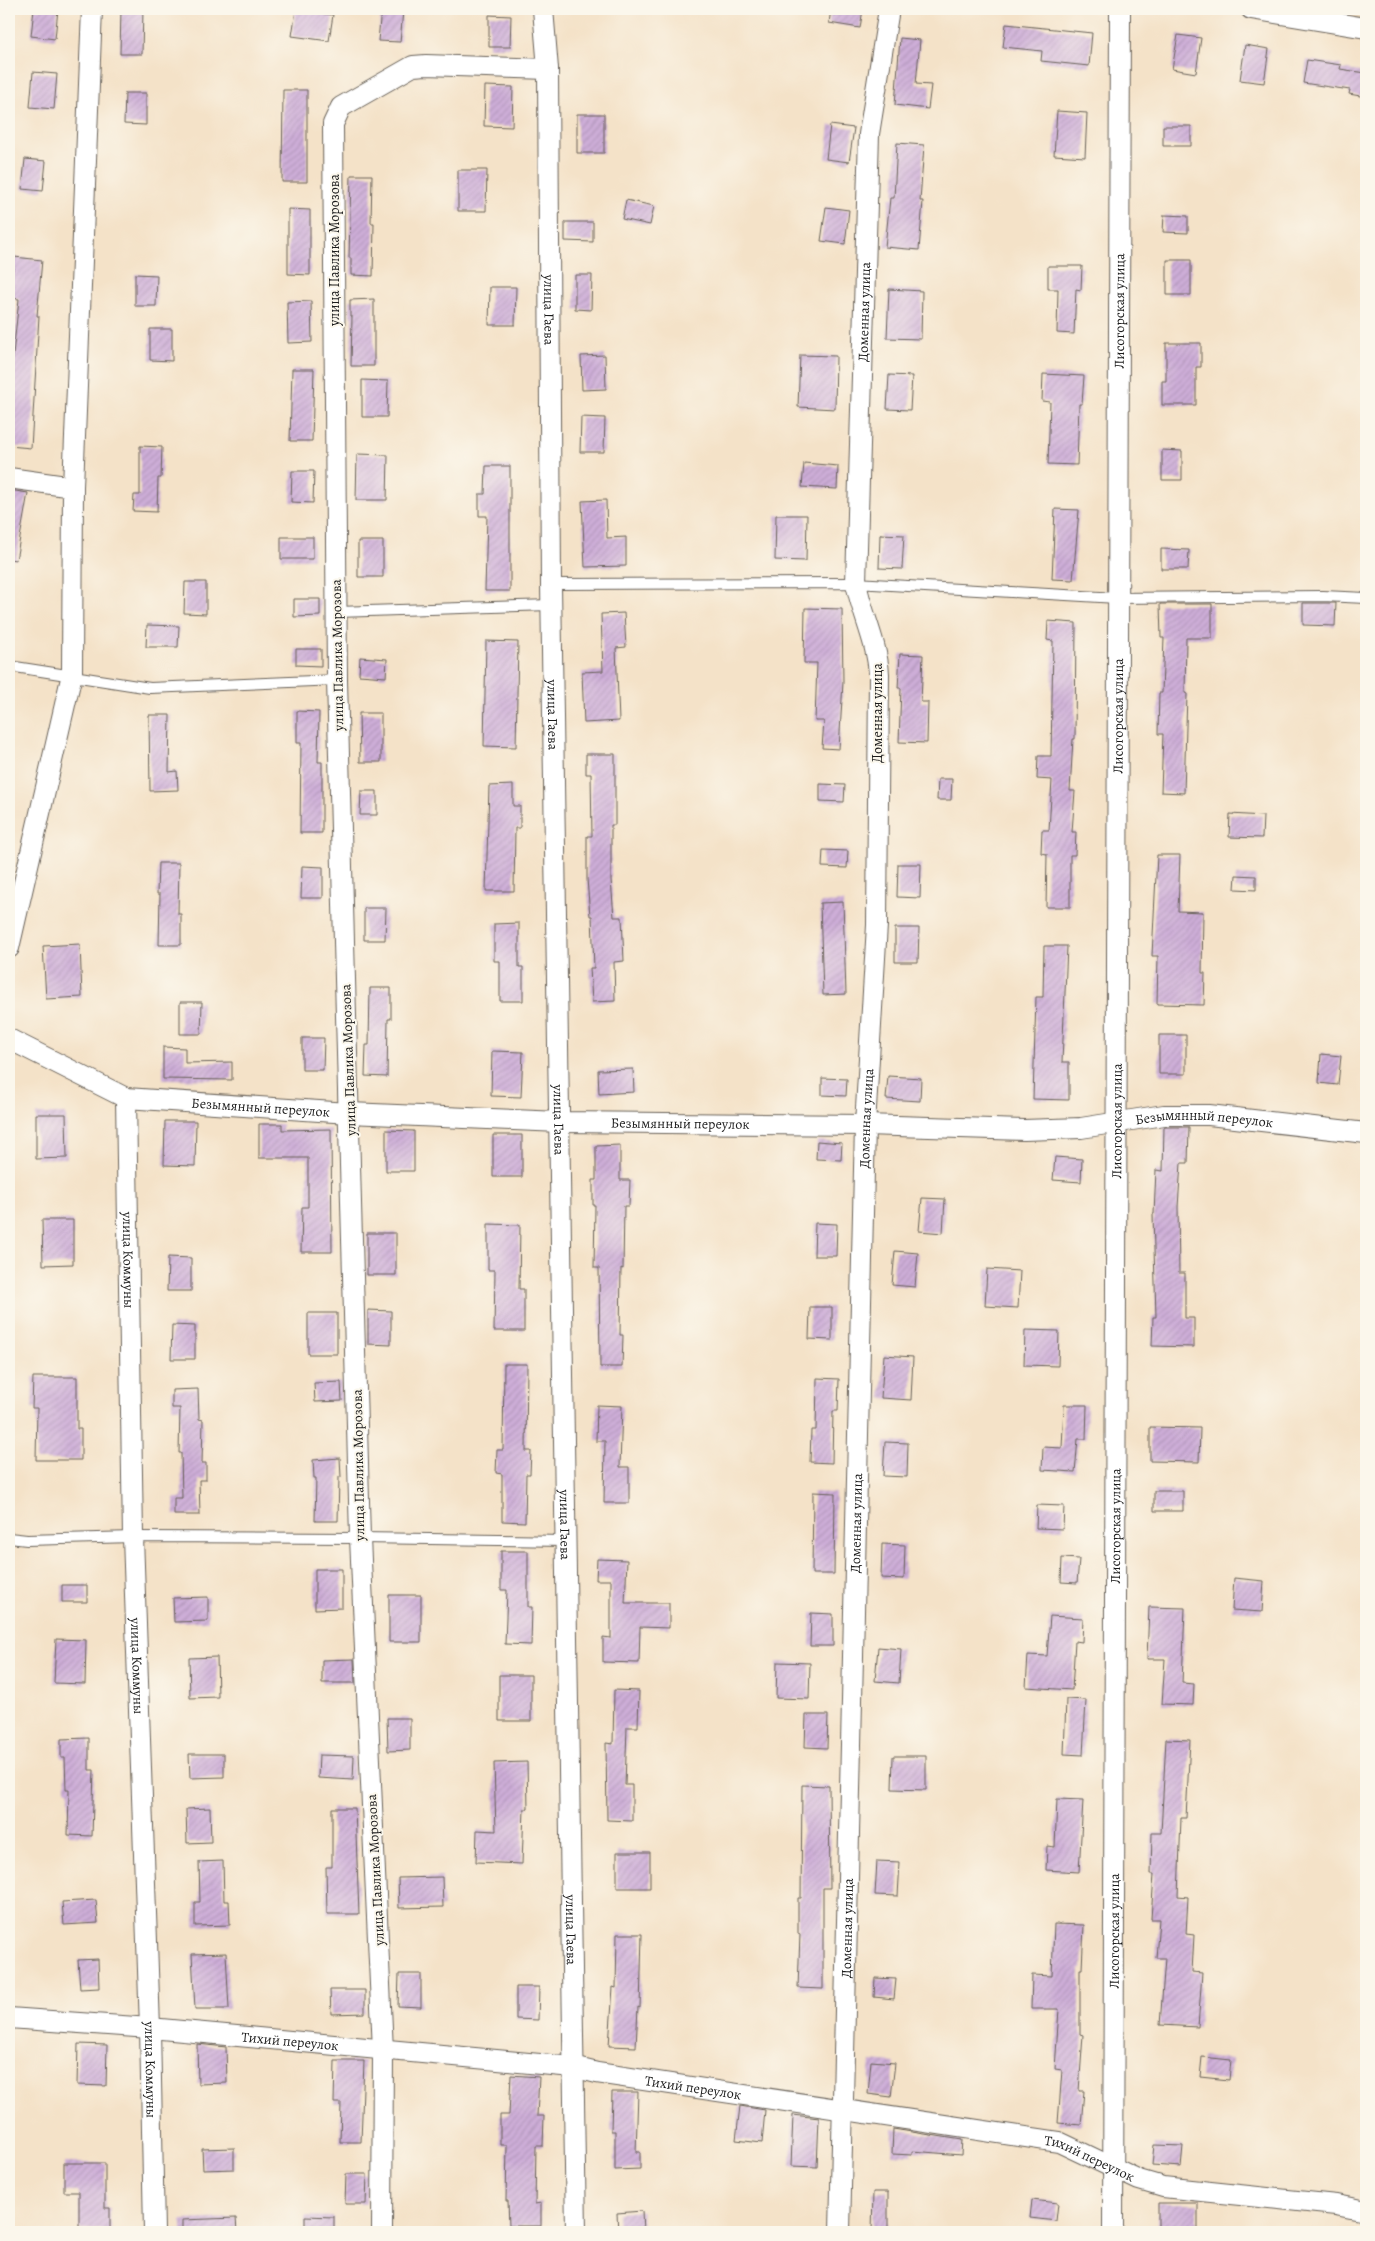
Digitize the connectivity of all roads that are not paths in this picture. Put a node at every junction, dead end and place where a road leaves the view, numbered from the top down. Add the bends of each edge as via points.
1 (92, 9) edge
2 (543, 9) edge
3 (889, 9) edge
4 (1120, 9) edge
5 (1251, 9) edge
6 (1366, 28) edge
7 (548, 69) junction
8 (9, 478) edge
9 (73, 487) junction
10 (856, 583) junction
11 (550, 584) junction
12 (1117, 598) junction
13 (1366, 598) edge
14 (551, 605) junction
15 (337, 612) junction
16 (9, 666) edge
17 (72, 674) junction
18 (336, 680) junction
19 (9, 948) edge
20 (9, 1039) edge
21 (126, 1098) junction
22 (349, 1113) junction
23 (560, 1122) junction
24 (1116, 1122) junction
25 (865, 1126) junction
26 (1366, 1132) edge
27 (133, 1537) junction
28 (9, 1538) edge
29 (360, 1538) junction
30 (565, 1541) junction
31 (9, 2018) edge
32 (150, 2028) junction
33 (383, 2050) junction
34 (572, 2067) junction
35 (844, 2109) junction
36 (1112, 2168) junction
37 (1366, 2211) edge
38 (154, 2232) edge
39 (382, 2232) edge
40 (576, 2232) edge
41 (840, 2232) edge
42 (1113, 2232) edge

1 - 9 street
2 - 7 street, улица Гаева
3 - 10 street, Доменная улица via 869,134
4 - 12 street, Лисогорская улица
5 - 6 street
7 - 11 street, улица Гаева
7 - 15 street, улица Павлика Морозова via 413,66 341,107 336,115 333,124
8 - 9 street
9 - 17 street
10 - 11 lane
10 - 12 lane
10 - 25 street, Доменная улица via 878,657 879,674 877,925
11 - 14 street, улица Гаева
12 - 13 lane
12 - 24 street, Лисогорская улица
14 - 15 lane
14 - 23 street, улица Гаева
15 - 18 street, улица Павлика Морозова
16 - 17 lane
17 - 18 lane via 150,688
17 - 19 street
18 - 22 street, улица Павлика Морозова
20 - 21 street, Безымянный переулок
21 - 22 street, Безымянный переулок
21 - 27 street, улица Коммуны
22 - 23 street, Безымянный переулок
22 - 29 street, улица Павлика Морозова
23 - 25 street, Безымянный переулок
23 - 30 street, улица Гаева
24 - 25 street, Безымянный переулок via 1081,1128 1024,1130
24 - 26 street, Безымянный переулок via 1164,1115 1209,1115
24 - 36 street, Лисогорская улица
25 - 35 street, Доменная улица
27 - 28 lane
27 - 29 lane
27 - 32 street, улица Коммуны
29 - 30 lane
29 - 33 street, улица Павлика Морозова
30 - 34 street, улица Гаева
31 - 32 street, Тихий переулок
32 - 33 street, Тихий переулок
32 - 38 street, улица Коммуны
33 - 34 street, Тихий переулок
33 - 39 street, улица Павлика Морозова
34 - 35 street, Тихий переулок
34 - 40 street, улица Гаева
35 - 36 street, Тихий переулок via 1059,2142
35 - 41 street, Доменная улица
36 - 37 street, Тихий переулок via 1162,2186
36 - 42 street, Лисогорская улица

